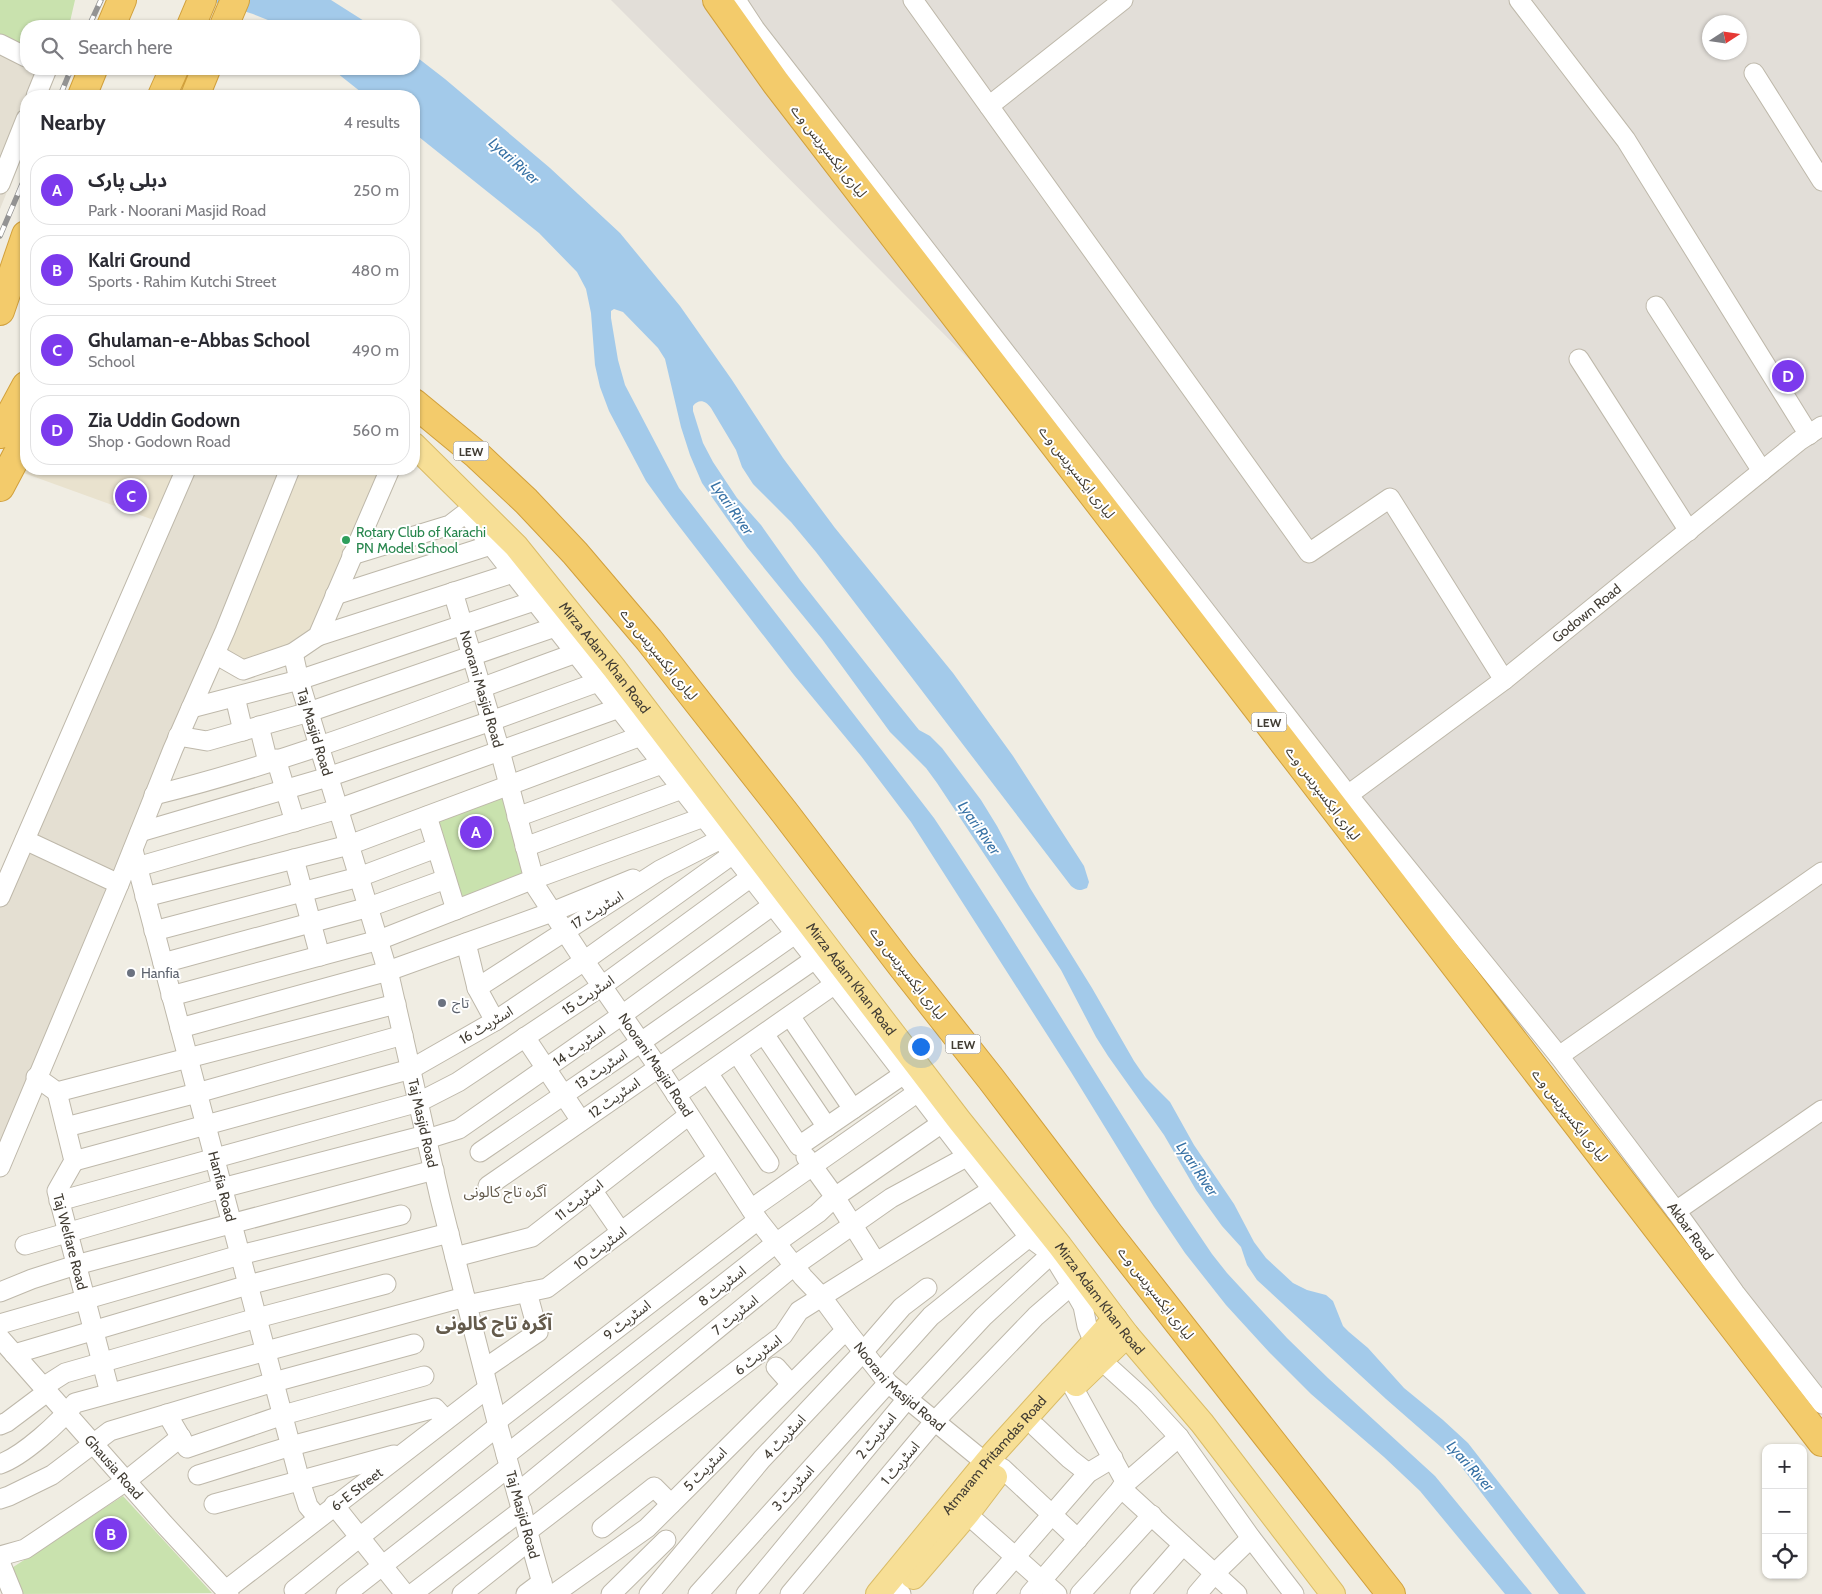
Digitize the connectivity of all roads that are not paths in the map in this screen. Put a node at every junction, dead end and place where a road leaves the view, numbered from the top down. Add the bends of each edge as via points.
1 (122, 0) edge
2 (202, 0) edge
3 (235, 0) edge
4 (717, 0) edge
5 (736, 0) edge
6 (913, 0) edge
7 (1123, 0) edge
8 (1519, 0) edge
9 (114, 20) edge
10 (194, 20) edge
11 (227, 20) edge
12 (0, 44) edge
13 (20, 53) edge
14 (1754, 73) dead end
15 (45, 75) edge
16 (91, 75) edge
17 (171, 75) edge
18 (204, 75) edge
19 (38, 90) edge
20 (84, 90) edge
21 (165, 90) edge
22 (197, 90) edge
23 (989, 106) junction
24 (20, 128) edge
25 (7, 148) edge
26 (1822, 181) edge
27 (0, 184) edge
28 (20, 253) edge
29 (1656, 306) dead end
30 (0, 311) edge
31 (1579, 358) dead end
32 (20, 397) edge
33 (420, 407) edge
34 (1815, 431) edge
35 (0, 434) edge
36 (20, 449) edge
37 (420, 452) edge
38 (1762, 471) junction
39 (183, 475) edge
40 (288, 475) edge
41 (387, 475) edge
42 (0, 487) edge
43 (471, 509) junction
44 (1689, 531) junction
45 (490, 545) junction
46 (352, 554) junction
47 (513, 573) junction
48 (453, 592) junction
49 (335, 595) junction
50 (534, 601) junction
51 (463, 625) junction
52 (556, 628) junction
53 (318, 636) junction
54 (293, 653) junction
55 (576, 653) junction
56 (215, 654) junction
57 (472, 656) junction
58 (299, 680) junction
59 (1504, 680) junction
60 (598, 682) junction
61 (481, 687) junction
62 (234, 697) junction
63 (191, 708) junction
64 (619, 708) junction
65 (309, 712) junction
66 (491, 721) junction
67 (251, 729) junction
68 (178, 736) junction
69 (641, 736) junction
70 (319, 746) junction
71 (500, 751) junction
72 (272, 761) junction
73 (662, 764) junction
74 (328, 777) junction
75 (508, 786) junction
76 (285, 789) junction
77 (682, 789) junction
78 (1348, 794) junction
79 (154, 795) junction
80 (338, 809) junction
81 (426, 816) junction
82 (517, 817) junction
83 (704, 817) junction
84 (295, 822) junction
85 (140, 832) junction
86 (25, 840) junction
87 (349, 845) junction
88 (727, 846) junction
89 (525, 847) junction
90 (436, 848) junction
91 (135, 859) junction
92 (294, 859) junction
93 (1822, 872) edge
94 (359, 877) junction
95 (751, 877) junction
96 (446, 879) junction
97 (534, 879) junction
98 (119, 884) junction
99 (636, 885) junction
100 (303, 892) junction
101 (0, 897) edge
102 (145, 898) junction
103 (773, 905) junction
104 (369, 907) junction
105 (456, 910) junction
106 (552, 912) junction
107 (311, 923) junction
108 (154, 931) junction
109 (564, 931) junction
110 (795, 934) junction
111 (379, 940) junction
112 (466, 943) junction
113 (320, 956) junction
114 (816, 959) junction
115 (584, 961) junction
116 (163, 964) junction
117 (388, 971) junction
118 (835, 984) junction
119 (602, 986) junction
120 (477, 988) junction
121 (171, 996) junction
122 (396, 1004) junction
123 (622, 1015) junction
124 (790, 1016) junction
125 (495, 1021) junction
126 (180, 1028) junction
127 (764, 1034) junction
128 (403, 1035) junction
129 (525, 1037) junction
130 (641, 1042) junction
131 (737, 1053) junction
132 (1559, 1056) junction
133 (188, 1059) junction
134 (658, 1067) junction
135 (546, 1068) junction
136 (411, 1069) junction
137 (708, 1073) junction
138 (904, 1074) junction
139 (36, 1078) junction
140 (57, 1092) junction
141 (918, 1092) junction
142 (197, 1093) junction
143 (564, 1094) junction
144 (676, 1095) junction
145 (419, 1102) junction
146 (854, 1109) junction
147 (1822, 1110) edge
148 (689, 1115) junction
149 (581, 1121) junction
150 (942, 1123) junction
151 (205, 1124) junction
152 (66, 1126) junction
153 (827, 1127) junction
154 (427, 1137) junction
155 (799, 1146) junction
156 (480, 1152) dead end
157 (968, 1156) junction
158 (214, 1158) junction
159 (718, 1159) junction
160 (74, 1161) junction
161 (769, 1163) dead end
162 (813, 1166) junction
163 (0, 1167) edge
164 (434, 1170) junction
165 (488, 1186) dead end
166 (222, 1188) junction
167 (592, 1190) junction
168 (993, 1190) junction
169 (835, 1197) junction
170 (60, 1201) junction
171 (1676, 1212) junction
172 (754, 1214) junction
173 (401, 1215) dead end
174 (232, 1223) junction
175 (852, 1225) junction
176 (621, 1232) junction
177 (68, 1233) junction
178 (450, 1234) junction
179 (1029, 1237) junction
180 (776, 1243) junction
181 (25, 1246) dead end
182 (1056, 1250) junction
183 (240, 1255) junction
184 (455, 1257) junction
185 (876, 1262) junction
186 (76, 1265) junction
187 (794, 1266) junction
188 (1077, 1280) junction
189 (386, 1284) dead end
190 (248, 1285) junction
191 (927, 1288) dead end
192 (0, 1292) edge
193 (527, 1292) junction
194 (821, 1296) junction
195 (86, 1299) junction
196 (466, 1301) junction
197 (257, 1318) junction
198 (0, 1324) edge
199 (1121, 1327) junction
200 (95, 1330) junction
201 (846, 1330) junction
202 (0, 1338) edge
203 (414, 1344) dead end
204 (266, 1350) junction
205 (1097, 1351) junction
206 (863, 1352) junction
207 (14, 1354) junction
208 (102, 1362) junction
209 (776, 1367) dead end
210 (484, 1369) junction
211 (424, 1376) dead end
212 (884, 1378) junction
213 (274, 1382) junction
214 (791, 1384) junction
215 (1073, 1387) junction
216 (488, 1388) junction
217 (45, 1389) junction
218 (110, 1393) junction
219 (907, 1398) junction
220 (1822, 1404) edge
221 (67, 1414) junction
222 (167, 1414) junction
223 (283, 1415) junction
224 (446, 1420) junction
225 (934, 1422) junction
226 (497, 1424) junction
227 (0, 1425) edge
228 (1036, 1427) junction
229 (180, 1437) junction
230 (1178, 1437) junction
231 (1822, 1442) edge
232 (93, 1444) junction
233 (291, 1446) junction
234 (404, 1453) junction
235 (1112, 1458) junction
236 (508, 1461) junction
237 (0, 1464) edge
238 (994, 1465) junction
239 (1088, 1473) junction
240 (198, 1475) dead end
241 (126, 1481) junction
242 (300, 1481) junction
243 (1124, 1486) junction
244 (0, 1499) edge
245 (519, 1502) junction
246 (214, 1504) dead end
247 (671, 1504) junction
248 (334, 1506) junction
249 (960, 1508) junction
250 (1052, 1515) junction
251 (1152, 1515) junction
252 (318, 1518) junction
253 (602, 1528) dead end
254 (529, 1536) junction
255 (359, 1537) junction
256 (1251, 1538) junction
257 (1078, 1539) junction
258 (666, 1540) dead end
259 (1183, 1544) junction
260 (0, 1556) edge
261 (1017, 1556) junction
262 (0, 1562) edge
263 (382, 1566) junction
264 (1215, 1574) junction
265 (1036, 1587) edge
266 (294, 1590) dead end
267 (547, 1590) edge
268 (8, 1591) edge
269 (222, 1591) edge
270 (893, 1592) edge
271 (346, 1594) edge
272 (405, 1594) edge
273 (412, 1594) edge
274 (462, 1594) edge
275 (526, 1594) edge
276 (611, 1594) edge
277 (649, 1594) edge
278 (698, 1594) edge
279 (746, 1594) edge
280 (790, 1594) edge
281 (983, 1594) edge
282 (1057, 1594) edge
283 (1080, 1594) edge
284 (1140, 1594) edge
285 (1197, 1594) edge
286 (1237, 1594) edge
287 (1294, 1594) edge
288 (1333, 1594) edge
289 (1392, 1594) edge

1 - 9 highway
2 - 10 highway
3 - 11 highway
4 - 231 highway, لیاری ایکسپریس وے / LEW via 782,90
5 - 78 street, Akbar Road via 755,29
6 - 23 street
7 - 23 street
8 - 34 street via 1626,140
12 - 13 street
14 - 26 street
15 - 19 street
16 - 20 highway
17 - 21 highway
18 - 22 highway
23 - 59 street via 1309,553 1390,498
24 - 25 street
25 - 27 street
28 - 30 highway
29 - 38 street
31 - 44 street
32 - 35 highway
33 - 289 highway, لیاری ایکسپریس وے / LEW via 526,501 650,640 1115,1242
34 - 38 street, Godown Road
36 - 42 highway
37 - 43 main road, Mirza Adam Khan Road
38 - 44 street, Godown Road
39 - 86 street
40 - 56 street
41 - 46 street
43 - 45 street
43 - 46 street via 450,525
43 - 182 main road, Mirza Adam Khan Road via 516,546 614,668
44 - 59 street, Godown Road
45 - 47 street
45 - 49 street
46 - 49 street
47 - 48 street
47 - 50 street
48 - 51 street, Noorani Masjid Road
48 - 53 street
49 - 53 street
50 - 51 street
50 - 52 street
51 - 57 street, Noorani Masjid Road
51 - 58 street
52 - 55 street
52 - 57 street
53 - 54 street
54 - 56 street via 243,670
54 - 58 street, Taj Masjid Road
55 - 60 street
55 - 61 street
56 - 63 street
57 - 61 street, Noorani Masjid Road
57 - 65 street
58 - 62 street
58 - 65 street, Taj Masjid Road
59 - 78 street, Godown Road
60 - 64 street
60 - 66 street
61 - 66 street, Noorani Masjid Road
61 - 70 street
62 - 63 street
62 - 67 street
63 - 68 street
64 - 69 street
64 - 71 street
65 - 67 street
65 - 70 street, Taj Masjid Road
66 - 71 street, Noorani Masjid Road
66 - 74 street
67 - 68 street via 207,741
67 - 72 street
68 - 79 street
69 - 73 street
69 - 75 street
70 - 72 street
70 - 74 street, Taj Masjid Road
71 - 75 street, Noorani Masjid Road
71 - 80 street
72 - 76 street
72 - 79 street
73 - 77 street
73 - 82 street
74 - 76 street
74 - 80 street, Taj Masjid Road
75 - 81 street
75 - 82 street, Noorani Masjid Road
76 - 84 street
76 - 85 street
77 - 83 street
77 - 89 street
78 - 132 street, Akbar Road
79 - 85 street
80 - 84 street
80 - 87 street, Taj Masjid Road
81 - 87 street
81 - 90 street
82 - 89 street, Noorani Masjid Road
83 - 88 street
83 - 97 street
84 - 91 street
85 - 91 street
86 - 98 street
86 - 101 street
87 - 92 street
87 - 94 street, Taj Masjid Road
88 - 95 street
88 - 99 street, اسٹریٹ 17 via 660,870
88 - 115 street, اسٹریٹ 16
89 - 97 street, Noorani Masjid Road
90 - 94 street
90 - 96 street
91 - 98 street
91 - 102 street, Hanfia Road
92 - 100 street
92 - 102 street
93 - 132 street
94 - 100 street
94 - 104 street, Taj Masjid Road
95 - 103 street
95 - 119 street, اسٹریٹ 15
96 - 104 street
96 - 105 street
97 - 105 street
97 - 106 street, Noorani Masjid Road
98 - 139 street
99 - 106 street via 633,879
99 - 109 street, اسٹریٹ 17
100 - 107 street
100 - 108 street
102 - 108 street, Hanfia Road
103 - 110 street
103 - 123 street, اسٹریٹ 14
104 - 107 street
104 - 111 street, Taj Masjid Road
105 - 111 street
106 - 109 street, Noorani Masjid Road
106 - 112 street
107 - 113 street
107 - 116 street
108 - 116 street, Hanfia Road
109 - 115 street, Noorani Masjid Road
109 - 120 street, اسٹریٹ 17
110 - 114 street
110 - 130 street, اسٹریٹ 13
111 - 113 street
111 - 117 street, Taj Masjid Road
112 - 117 street
112 - 120 street
113 - 121 street
114 - 118 street
114 - 134 street, اسٹریٹ 12
115 - 119 street, Noorani Masjid Road
115 - 125 street, اسٹریٹ 16
116 - 121 street, Hanfia Road
117 - 122 street, Taj Masjid Road
117 - 126 street
118 - 124 street
118 - 138 street
119 - 123 street, Noorani Masjid Road
119 - 129 street, اسٹریٹ 15
120 - 125 street
121 - 126 street, Hanfia Road
122 - 128 street, Taj Masjid Road
122 - 133 street
123 - 130 street, Noorani Masjid Road
123 - 135 street, اسٹریٹ 14
124 - 127 street
124 - 146 street
125 - 136 street, اسٹریٹ 16
126 - 133 street, Hanfia Road
127 - 131 street
127 - 153 street
128 - 136 street, Taj Masjid Road
128 - 142 street
129 - 135 street
129 - 145 street, اسٹریٹ 15 via 458,1082
130 - 134 street, Noorani Masjid Road
130 - 143 street, اسٹریٹ 13
131 - 137 street
131 - 155 street
132 - 171 street, Akbar Road
133 - 140 street
133 - 142 street, Hanfia Road
134 - 144 street, Noorani Masjid Road
134 - 149 street, اسٹریٹ 12
135 - 143 street
135 - 154 street, اسٹریٹ 14 via 459,1129
136 - 145 street, Taj Masjid Road
136 - 151 street, اسٹریٹ 16
137 - 144 street
137 - 161 street
138 - 141 street
138 - 146 street
139 - 140 street
139 - 163 street
140 - 152 street
141 - 150 street
141 - 162 street, اسٹریٹ 9
142 - 151 street, Hanfia Road
142 - 152 street
143 - 149 street
143 - 156 street, اسٹریٹ 13
144 - 148 street, Noorani Masjid Road
145 - 154 street, Taj Masjid Road
145 - 158 street, اسٹریٹ 15
146 - 153 street
147 - 171 street
148 - 159 street, Noorani Masjid Road
148 - 167 street, اسٹریٹ 11
149 - 165 street, اسٹریٹ 12
150 - 157 street
150 - 169 street, اسٹریٹ 8
151 - 158 street, Hanfia Road
151 - 160 street, اسٹریٹ 16
152 - 160 street
153 - 155 street
154 - 164 street, Taj Masjid Road
154 - 166 street, اسٹریٹ 14
155 - 162 street
157 - 168 street
157 - 175 street, اسٹریٹ 7 via 891,1198
158 - 166 street, Hanfia Road
158 - 170 street, اسٹریٹ 15
159 - 172 street, Noorani Masjid Road
159 - 176 street, اسٹریٹ 10
160 - 170 street, Taj Welfare Road via 57,1191
162 - 169 street
162 - 172 street, اسٹریٹ 9
164 - 174 street
164 - 178 street, Taj Masjid Road
166 - 174 street, Hanfia Road
166 - 177 street, اسٹریٹ 14
167 - 176 street
167 - 184 street, اسٹریٹ 11 via 532,1237
168 - 179 street
168 - 185 street, اسٹریٹ 6
169 - 175 street
169 - 180 street, اسٹریٹ 8
170 - 177 street, Taj Welfare Road
171 - 220 street, Akbar Road
172 - 180 street, Noorani Masjid Road
172 - 226 street, اسٹریٹ 9
173 - 183 street
174 - 183 street, Hanfia Road
174 - 186 street
175 - 185 street
175 - 187 street, اسٹریٹ 7
176 - 193 street, اسٹریٹ 10 via 547,1288
177 - 181 street, اسٹریٹ 14
177 - 186 street, Taj Welfare Road
178 - 184 street, Taj Masjid Road
178 - 190 street
179 - 182 street
179 - 212 street, اسٹریٹ 3 via 932,1316
180 - 187 street, Noorani Masjid Road
180 - 236 street, اسٹریٹ 8
182 - 188 main road, Mirza Adam Khan Road
182 - 219 street, اسٹریٹ 2 via 983,1317
183 - 190 street, Hanfia Road
183 - 195 street
184 - 196 street, Taj Masjid Road
185 - 194 street, اسٹریٹ 6
186 - 192 street
186 - 195 street, Taj Welfare Road
187 - 194 street, Noorani Masjid Road
187 - 245 street, اسٹریٹ 7
188 - 199 main road, Mirza Adam Khan Road
188 - 205 street via 1087,1326
188 - 225 street, اسٹریٹ 1 via 1036,1316
189 - 197 street
190 - 197 street, Hanfia Road
190 - 200 street
191 - 206 street, اسٹریٹ 4 via 902,1307
193 - 196 street, اسٹریٹ 10
193 - 210 street via 538,1332
194 - 201 street, Noorani Masjid Road
194 - 254 street, اسٹریٹ 6 via 799,1311 784,1335
195 - 198 street
195 - 200 street, Taj Welfare Road
196 - 204 street, اسٹریٹ 10
196 - 210 street, Taj Masjid Road
197 - 204 street, Hanfia Road
197 - 208 street
199 - 205 main road, Atmaram Pritamdas Road
199 - 288 main road, Mirza Adam Khan Road via 1202,1423
200 - 207 street
200 - 208 street, Taj Welfare Road
201 - 206 street, Noorani Masjid Road
201 - 214 street, اسٹریٹ 5
202 - 207 street, Ghausia Road
203 - 213 street
204 - 213 street, Hanfia Road
204 - 218 street, اسٹریٹ 10
205 - 215 main road, Atmaram Pritamdas Road
205 - 230 street
205 - 238 main road, Atmaram Pritamdas Road
206 - 212 street, Noorani Masjid Road
206 - 277 street, اسٹریٹ 4 via 762,1460
207 - 217 street, Ghausia Road
208 - 217 street via 65,1373
208 - 218 street, Taj Welfare Road
209 - 214 street
210 - 216 street, Taj Masjid Road
211 - 223 street
212 - 219 street, Noorani Masjid Road
212 - 278 street, اسٹریٹ 3
213 - 222 street
213 - 223 street, Hanfia Road
214 - 247 street, اسٹریٹ 5
215 - 228 main road, Atmaram Pritamdas Road
215 - 235 street
216 - 224 street, 6-E Street
216 - 226 street, Taj Masjid Road
217 - 221 street, Ghausia Road
217 - 227 street
218 - 221 street, اسٹریٹ 10 via 76,1403
219 - 225 street, Noorani Masjid Road
219 - 279 street, اسٹریٹ 2
221 - 232 street, Ghausia Road
221 - 237 street, اسٹریٹ 10 via 30,1445
222 - 229 street
222 - 232 street via 110,1431
223 - 229 street via 187,1448
223 - 233 street, Hanfia Road
224 - 233 street via 435,1408
224 - 234 street, 6-E Street
225 - 238 street, Noorani Masjid Road
225 - 280 street, اسٹریٹ 1
226 - 236 street, Taj Masjid Road
226 - 255 street, اسٹریٹ 9
228 - 238 main road, Atmaram Pritamdas Road
228 - 239 street
229 - 241 street
230 - 243 street
230 - 256 street
232 - 241 street, Ghausia Road
232 - 244 street via 52,1475
233 - 240 street
233 - 242 street, Hanfia Road
234 - 242 street
234 - 248 street, 6-E Street
235 - 239 street
235 - 243 street
236 - 245 street, Taj Masjid Road
236 - 263 street, اسٹریٹ 8
238 - 249 main road, Atmaram Pritamdas Road
238 - 250 street, Noorani Masjid Road
239 - 250 street
241 - 260 street via 24,1548
241 - 269 street, Ghausia Road
242 - 246 street
242 - 252 street, Hanfia Road via 308,1506
243 - 251 street
243 - 257 street
245 - 254 street, Taj Masjid Road
245 - 273 street, اسٹریٹ 7
247 - 253 street via 654,1486
247 - 267 street, اسٹریٹ 5 via 647,1528
248 - 252 street, 6-E Street
248 - 255 street
249 - 261 street
249 - 270 main road, Atmaram Pritamdas Road
250 - 257 street, Noorani Masjid Road
250 - 261 street
251 - 259 street
251 - 283 street
252 - 269 street, 6-E Street
254 - 267 street, Taj Masjid Road
254 - 274 street, اسٹریٹ 6
255 - 263 street
255 - 266 street, اسٹریٹ 9
256 - 264 street
256 - 287 street
257 - 265 street
258 - 276 street
259 - 264 street
259 - 284 street
261 - 265 street
261 - 281 street
262 - 268 street
263 - 271 street, اسٹریٹ 8
263 - 272 street
264 - 285 street
264 - 286 street
265 - 282 street
267 - 275 street, اسٹریٹ 5

